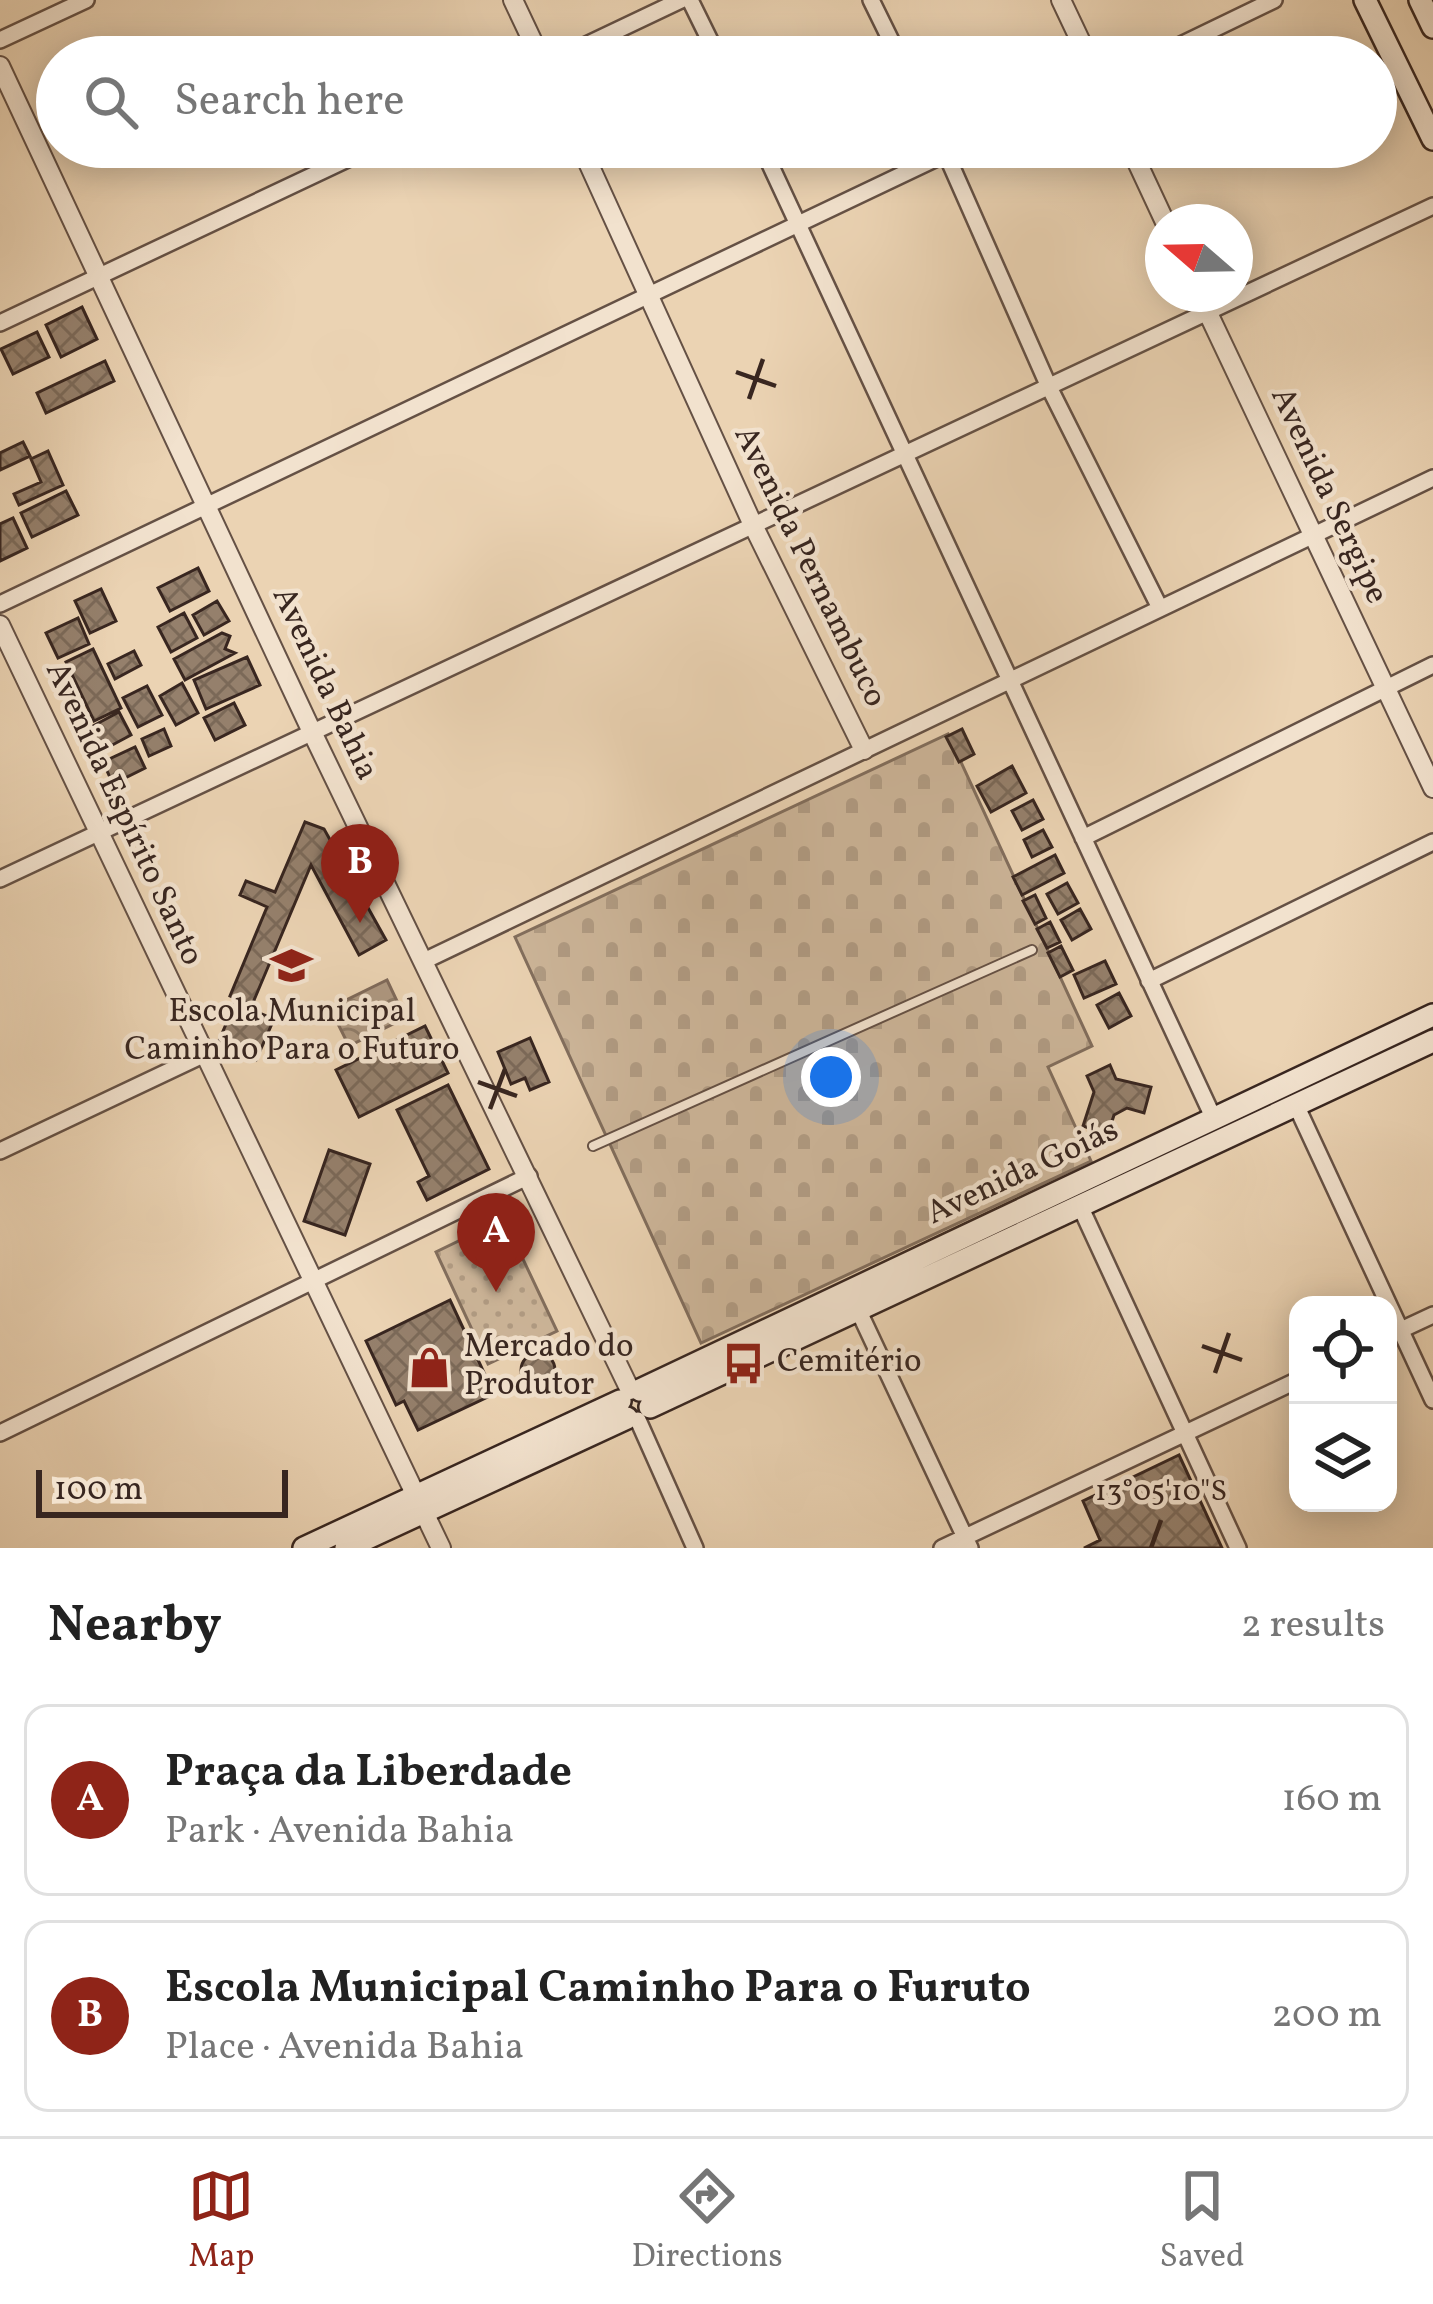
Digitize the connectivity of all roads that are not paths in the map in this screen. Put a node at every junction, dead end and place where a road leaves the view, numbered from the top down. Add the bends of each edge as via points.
1 (86, 0) edge
2 (513, 0) edge
3 (681, 0) edge
4 (691, 0) edge
5 (872, 0) edge
6 (1061, 0) edge
7 (1274, 0) edge
8 (1365, 0) edge
9 (1420, 0) edge
10 (1433, 27) edge
11 (530, 36) edge
12 (605, 36) edge
13 (708, 36) edge
14 (889, 36) edge
15 (1078, 36) edge
16 (1199, 36) edge
17 (1383, 36) edge
18 (0, 40) edge
19 (1397, 65) edge
20 (0, 67) edge
21 (1433, 139) edge
22 (36, 141) edge
23 (49, 168) edge
24 (329, 168) edge
25 (591, 168) edge
26 (772, 168) edge
27 (911, 168) edge
28 (958, 168) edge
29 (1140, 168) edge
30 (1157, 204) edge
31 (1433, 206) edge
32 (799, 222) junction
33 (102, 277) junction
34 (1253, 282) edge
35 (647, 292) junction
36 (1186, 312) edge
37 (1207, 312) edge
38 (0, 323) edge
39 (1048, 387) junction
40 (905, 455) junction
41 (1433, 478) edge
42 (207, 503) junction
43 (753, 525) junction
44 (1312, 535) junction
45 (0, 604) edge
46 (1160, 608) junction
47 (0, 625) edge
48 (1433, 664) edge
49 (1012, 683) junction
50 (1386, 687) junction
51 (312, 732) junction
52 (864, 751) junction
53 (1433, 788) edge
54 (96, 834) junction
55 (1083, 838) junction
56 (1433, 842) edge
57 (0, 879) edge
58 (1032, 950) dead end
59 (426, 960) junction
60 (1149, 981) junction
61 (1433, 1015) edge
62 (1433, 1041) edge
63 (205, 1054) junction
64 (1296, 1105) junction
65 (1214, 1119) junction
66 (593, 1146) dead end
67 (0, 1151) edge
68 (529, 1176) junction
69 (1080, 1206) junction
70 (312, 1277) junction
71 (1378, 1296) edge
72 (854, 1300) junction
73 (1433, 1315) edge
74 (1397, 1332) edge
75 (1397, 1338) edge
76 (1289, 1384) edge
77 (1433, 1400) edge
78 (634, 1404) junction
79 (0, 1432) edge
80 (1185, 1435) junction
81 (420, 1504) junction
82 (967, 1543) edge
83 (304, 1548) edge
84 (346, 1548) edge
85 (441, 1548) edge
86 (695, 1548) edge
87 (942, 1548) edge
88 (1238, 1548) edge

1 - 18 street
2 - 11 street
3 - 12 street
4 - 13 street
5 - 14 street
6 - 15 street
7 - 16 street
8 - 17 main road
9 - 10 main road
19 - 21 main road
20 - 22 street, Avenida Bahia
23 - 33 street, Avenida Bahia
24 - 33 street
25 - 35 street, Avenida Pernambuco
26 - 32 street
27 - 32 street
28 - 39 street
29 - 30 street
31 - 34 street
32 - 35 street
32 - 40 street
33 - 38 street
33 - 42 street, Avenida Bahia
35 - 42 street
35 - 43 street, Avenida Pernambuco
36 - 39 street
37 - 44 street, Avenida Sergipe
39 - 40 street
39 - 46 street
40 - 43 street
40 - 49 street
41 - 44 street
42 - 45 street
42 - 51 street, Avenida Bahia
43 - 51 street
43 - 52 street, Avenida Pernambuco
44 - 46 street
44 - 50 street, Avenida Sergipe
46 - 49 street
47 - 54 street, Avenida Espírito Santo
48 - 50 street
49 - 52 street
49 - 55 street
50 - 53 street, Avenida Sergipe
50 - 55 street
51 - 54 street
51 - 59 street, Avenida Bahia
52 - 59 street
54 - 57 street
54 - 63 street, Avenida Espírito Santo
55 - 60 street
56 - 60 street
58 - 66 lane
59 - 68 street, Avenida Bahia
60 - 65 street
61 - 65 main road, Avenida Goiás
62 - 64 main road, Avenida Goiás
63 - 67 street
63 - 70 street, Avenida Espírito Santo
64 - 69 main road, Avenida Goiás
64 - 71 street
65 - 72 main road, Avenida Goiás
68 - 70 street
68 - 78 street, Avenida Bahia
69 - 72 main road, Avenida Goiás
69 - 80 street
70 - 79 street
70 - 81 street, Avenida Espírito Santo
72 - 78 main road, Avenida Goiás
72 - 82 street
73 - 74 street
75 - 77 street
76 - 80 street
78 - 81 main road, Avenida Goiás
78 - 86 street
80 - 82 street
80 - 88 street
81 - 83 main road, Avenida Goiás
81 - 84 main road, Avenida Goiás
81 - 85 street, Avenida Espírito Santo
82 - 87 street

